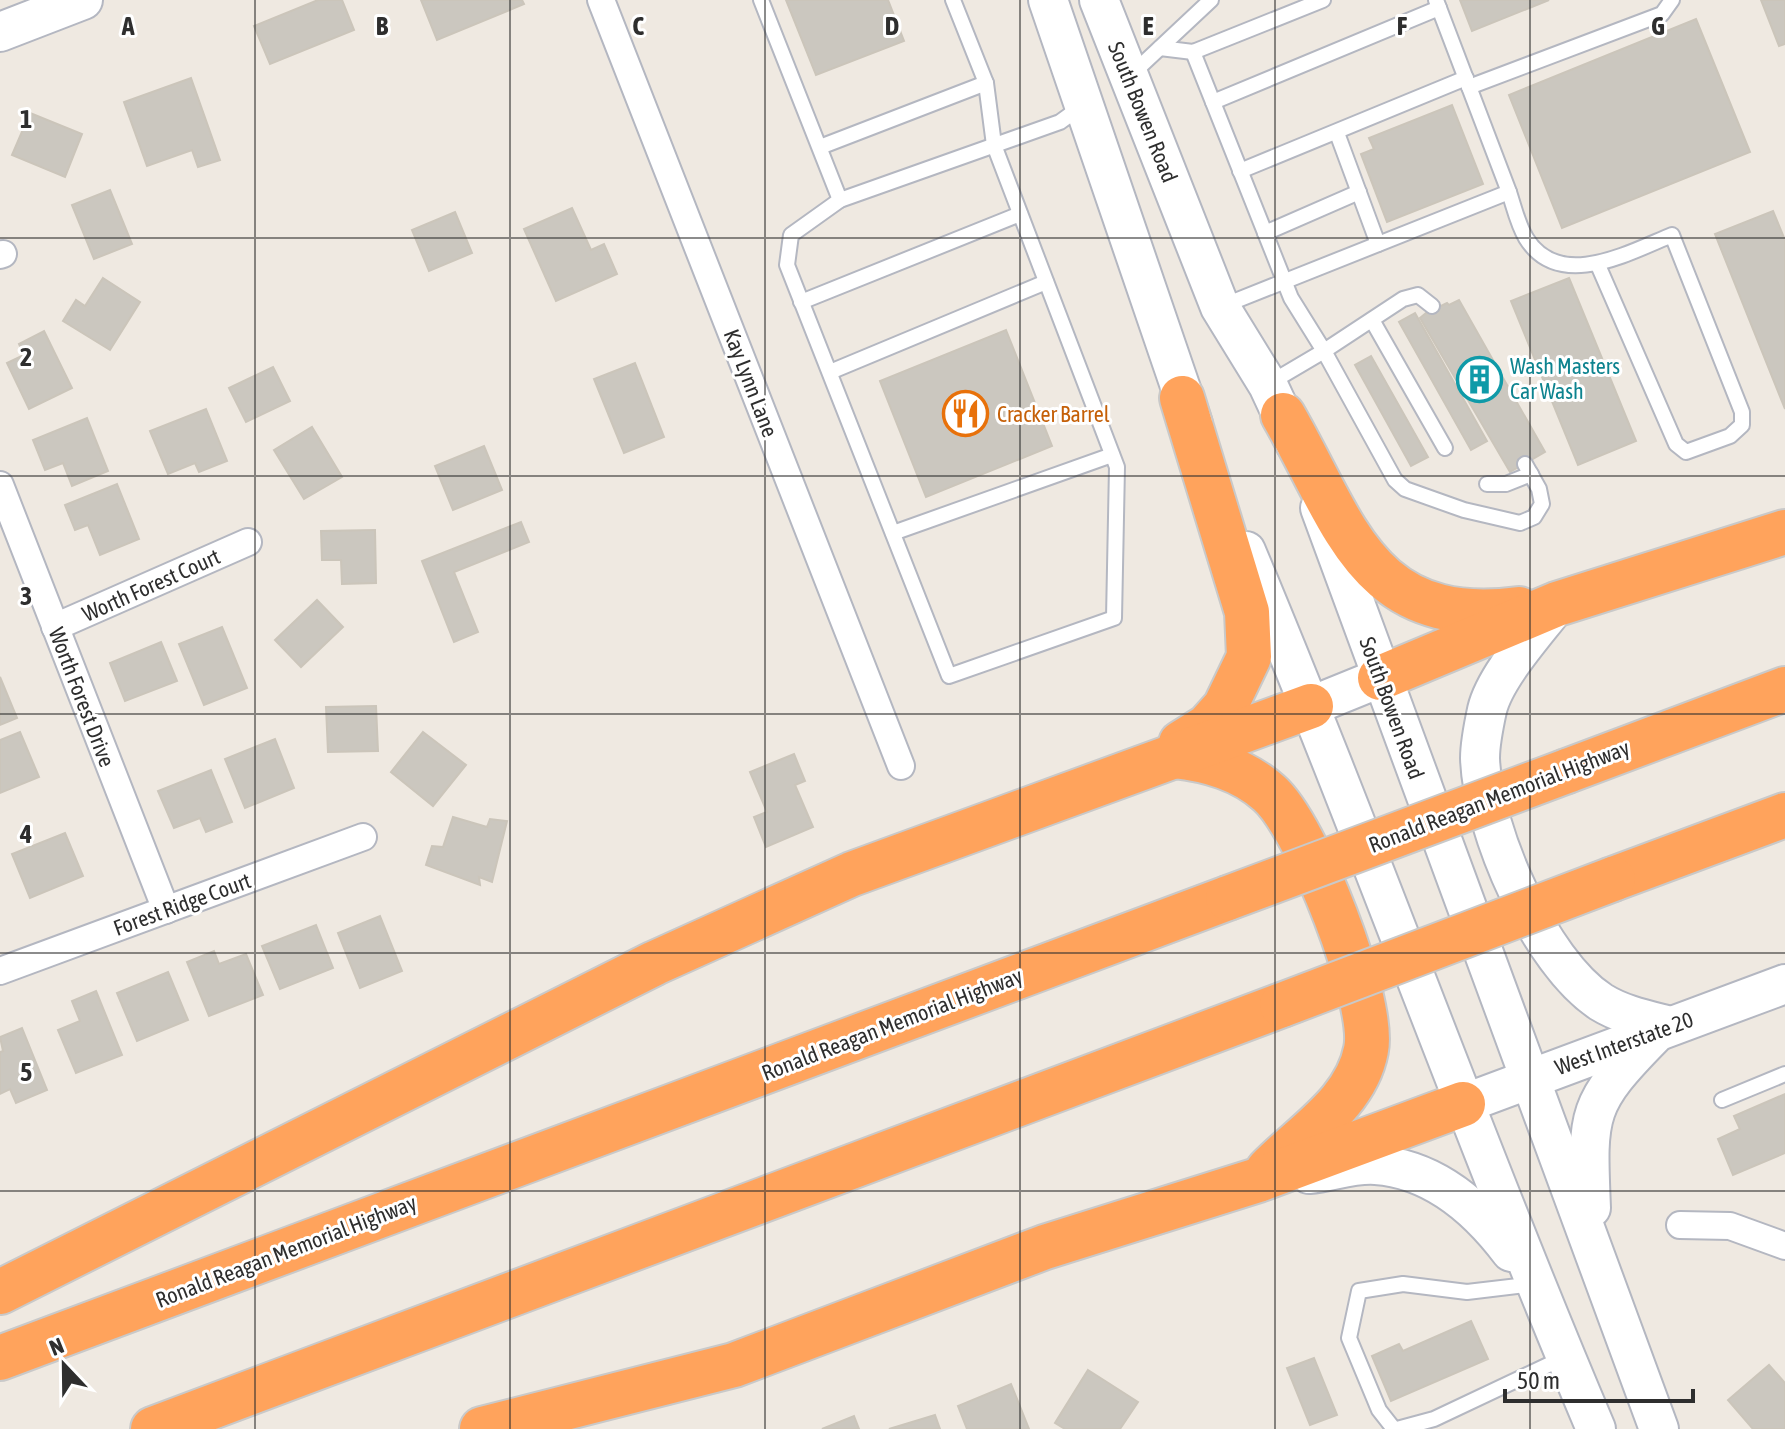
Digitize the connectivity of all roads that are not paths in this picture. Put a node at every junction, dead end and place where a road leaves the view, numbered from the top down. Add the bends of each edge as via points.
1 (83, 0) edge
2 (601, 0) edge
3 (761, 0) edge
4 (953, 0) edge
5 (1048, 0) edge
6 (1099, 0) edge
7 (1211, 0) edge
8 (1323, 0) edge
9 (1672, 0) edge
10 (1437, 4) edge
11 (0, 32) edge
12 (1160, 48) junction
13 (1193, 52) junction
14 (1129, 77) junction
15 (986, 83) junction
16 (1467, 83) junction
17 (1213, 102) junction
18 (1085, 103) junction
19 (1337, 133) junction
20 (994, 145) junction
21 (820, 147) junction
22 (1240, 171) junction
23 (1359, 192) junction
24 (1509, 192) junction
25 (840, 200) junction
26 (1020, 214) junction
27 (1265, 233) junction
28 (1378, 244) junction
29 (1598, 265) junction
30 (1285, 281) junction
31 (1046, 282) junction
32 (801, 302) junction
33 (1432, 306) dead end
34 (1220, 307) junction
35 (1372, 320) junction
36 (1324, 351) junction
37 (830, 372) junction
38 (1182, 398) junction
39 (1276, 400) junction
40 (1445, 448) dead end
41 (1112, 455) junction
42 (1487, 484) dead end
43 (0, 485) edge
44 (1785, 532) edge
45 (893, 533) junction
46 (248, 542) dead end
47 (1557, 604) junction
48 (55, 627) junction
49 (1380, 678) junction
50 (1785, 689) edge
51 (1311, 706) junction
52 (1174, 756) junction
53 (901, 766) dead end
54 (1114, 777) junction
55 (1785, 815) edge
56 (363, 837) dead end
57 (166, 910) junction
58 (0, 971) edge
59 (1785, 984) edge
60 (1665, 1028) junction
61 (1785, 1074) edge
62 (1531, 1078) junction
63 (1722, 1100) dead end
64 (1463, 1104) junction
65 (1258, 1180) junction
66 (1680, 1225) dead end
67 (1593, 1243) junction
68 (1785, 1246) edge
69 (1535, 1284) junction
70 (0, 1292) edge
71 (1566, 1357) junction
72 (0, 1358) edge
73 (153, 1429) edge
74 (482, 1429) edge
75 (1396, 1429) edge
76 (1596, 1429) edge
77 (1659, 1429) edge

1 - 11 main road
2 - 53 street, Kay Lynn Lane
3 - 21 lane
4 - 15 lane
5 - 18 main road
6 - 14 main road, South Bowen Road
7 - 12 lane
8 - 13 lane
9 - 16 lane via 1662,14
10 - 16 lane
10 - 17 lane
12 - 13 lane
12 - 14 lane
13 - 17 lane
14 - 18 main road
14 - 34 main road, South Bowen Road
15 - 20 lane
15 - 21 lane
16 - 19 lane
16 - 24 lane
17 - 22 lane
18 - 20 lane via 1063,120
18 - 38 main road
19 - 22 lane
19 - 23 lane
20 - 25 lane
20 - 26 lane
21 - 25 lane
22 - 27 lane
23 - 27 lane
23 - 28 lane
24 - 28 lane
24 - 29 lane via 1527,239 1544,257
25 - 32 lane via 791,235 787,265
26 - 31 lane
26 - 32 lane
27 - 30 lane
28 - 30 lane
29 - 29 lane via 1672,235 1742,412 1742,425 1730,436 1686,452 1676,444
30 - 34 lane
30 - 36 lane
31 - 37 lane
31 - 41 lane
32 - 37 lane
33 - 35 lane via 1424,297 1412,296
34 - 39 main road, South Bowen Road
35 - 36 lane
35 - 40 lane
36 - 39 lane
36 - 42 lane via 1395,480 1405,489 1520,523 1534,517 1542,504 1528,469 1506,484
37 - 45 lane
38 - 51 main road
38 - 54 highway via 1247,612 1249,657 1235,691 1208,726
39 - 47 highway via 1372,570 1412,597 1458,611
39 - 49 main road, South Bowen Road
41 - 45 lane
41 - 45 lane via 1117,467 1114,618 949,676
43 - 48 street, Worth Forest Drive
44 - 47 highway
46 - 48 street, Worth Forest Court
47 - 49 highway
47 - 60 main road via 1487,707 1480,758 1492,829 1512,879 1551,948 1573,975 1600,1002
48 - 57 street, Worth Forest Drive
49 - 51 main road
49 - 62 main road, South Bowen Road
50 - 72 highway, Ronald Reagan Memorial Highway, bridge
51 - 52 highway
51 - 64 main road
52 - 54 highway
52 - 65 highway via 1234,770 1284,808 1310,853 1369,1025 1355,1084 1343,1102
54 - 70 highway via 852,874 655,963
55 - 73 highway, bridge
56 - 57 street, Forest Ridge Court
57 - 58 street, Forest Ridge Court
59 - 60 main road, West Interstate 20
60 - 62 main road, West Interstate 20
60 - 67 main road via 1609,1083 1595,1106 1588,1144
61 - 63 lane
62 - 64 main road, West Interstate 20
62 - 67 main road, South Bowen Road
64 - 65 highway
64 - 69 main road
65 - 69 main road via 1374,1164 1450,1188 1494,1230
65 - 74 highway via 1045,1247 734,1365
66 - 68 street via 1730,1226
67 - 77 main road, South Bowen Road
69 - 71 main road
69 - 75 lane via 1467,1292 1403,1284 1359,1291 1349,1338 1379,1410
71 - 75 lane via 1434,1419
71 - 76 main road

